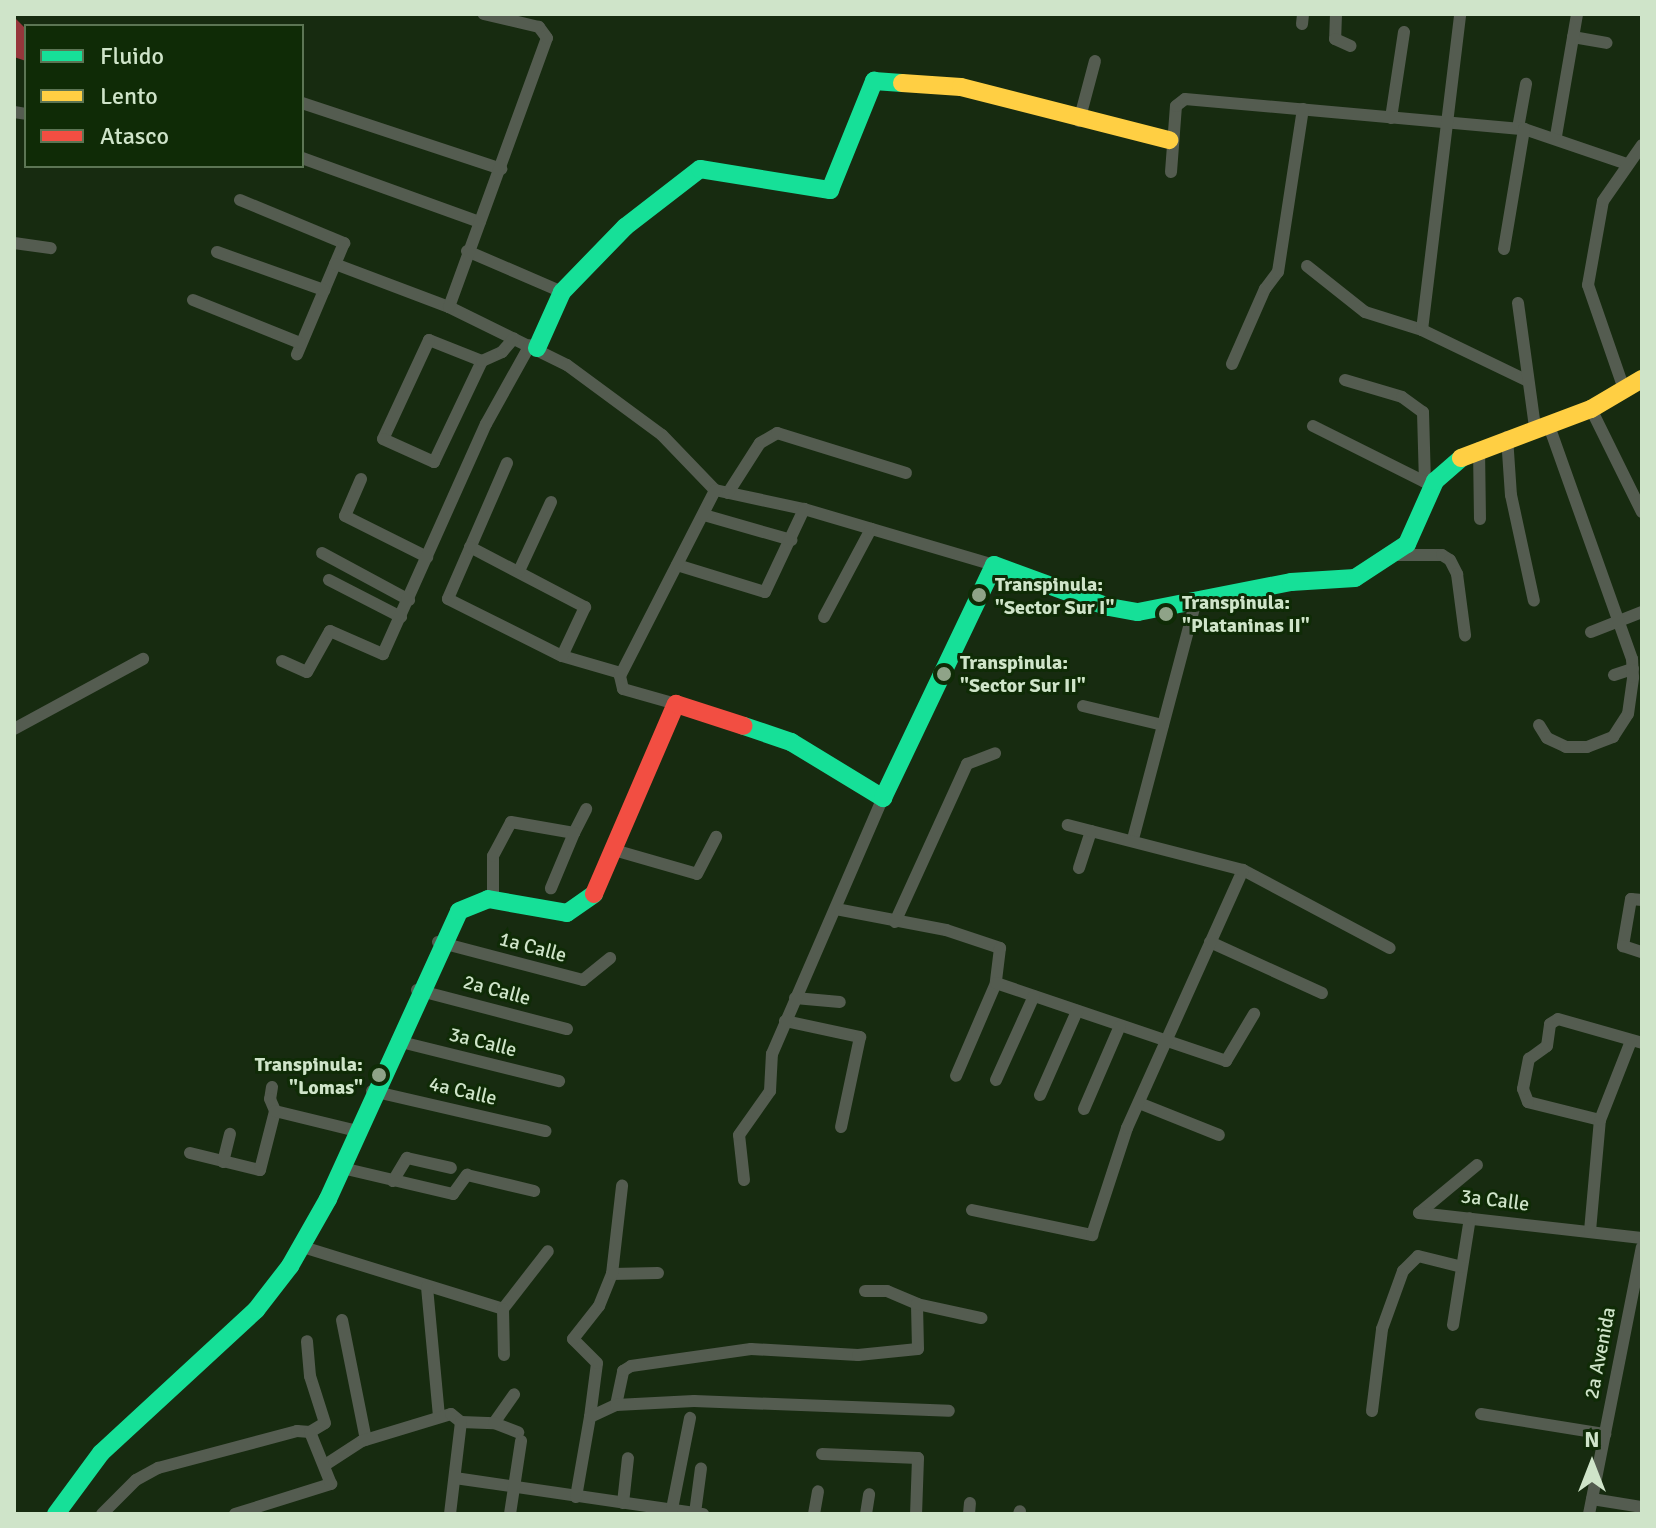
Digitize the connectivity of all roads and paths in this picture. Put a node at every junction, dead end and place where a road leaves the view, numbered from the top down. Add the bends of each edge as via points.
1 (484, 14) edge
2 (1336, 14) edge
3 (1460, 14) edge
4 (1577, 14) edge
5 (1404, 32) dead end
6 (1573, 37) junction
7 (1606, 43) dead end
8 (1351, 46) dead end
9 (1095, 61) dead end
10 (1526, 84) dead end
11 (304, 104) edge
12 (1303, 109) junction
13 (1391, 118) junction
14 (1079, 121) junction
15 (1443, 123) junction
16 (1521, 128) junction
17 (1556, 136) junction
18 (1169, 140) junction
19 (1642, 145) edge
20 (304, 159) edge
21 (1624, 163) junction
22 (501, 169) junction
23 (1171, 172) dead end
24 (240, 200) dead end
25 (480, 222) junction
26 (14, 243) edge
27 (51, 248) dead end
28 (1504, 249) dead end
29 (467, 251) junction
30 (217, 252) dead end
31 (335, 264) junction
32 (1307, 266) dead end
33 (324, 290) junction
34 (562, 292) junction
35 (193, 300) dead end
36 (1518, 303) dead end
37 (449, 307) junction
38 (1422, 330) junction
39 (514, 338) junction
40 (533, 346) junction
41 (482, 361) junction
42 (1232, 364) dead end
43 (1345, 380) dead end
44 (1526, 380) junction
45 (1636, 385) edge
46 (1591, 409) junction
47 (1541, 425) junction
48 (1313, 426) dead end
49 (1507, 437) junction
50 (1479, 448) junction
51 (507, 463) dead end
52 (906, 473) dead end
53 (361, 479) dead end
54 (1429, 484) junction
55 (721, 492) junction
56 (551, 502) dead end
57 (804, 509) junction
58 (1642, 512) edge
59 (704, 515) junction
60 (1480, 519) dead end
61 (871, 529) junction
62 (791, 540) junction
63 (470, 547) junction
64 (322, 553) dead end
65 (1395, 555) junction
66 (427, 557) junction
67 (677, 565) junction
68 (994, 565) junction
69 (519, 571) junction
70 (329, 580) dead end
71 (409, 600) junction
72 (1534, 601) dead end
73 (1195, 604) junction
74 (1642, 612) edge
75 (401, 617) junction
76 (824, 617) dead end
77 (1618, 621) junction
78 (1591, 632) dead end
79 (1465, 635) dead end
80 (562, 656) junction
81 (143, 659) dead end
82 (282, 661) dead end
83 (1633, 669) junction
84 (621, 673) junction
85 (1614, 675) dead end
86 (676, 704) junction
87 (1083, 706) dead end
88 (1163, 725) junction
89 (1539, 725) dead end
90 (14, 729) edge
91 (995, 753) dead end
92 (883, 798) junction
93 (586, 809) dead end
94 (1068, 825) dead end
95 (1091, 831) junction
96 (574, 833) junction
97 (716, 837) dead end
98 (1133, 839) junction
99 (614, 850) junction
100 (1079, 868) dead end
101 (1243, 870) junction
102 (551, 888) dead end
103 (493, 899) junction
104 (1642, 900) edge
105 (836, 909) junction
106 (895, 922) junction
107 (438, 942) junction
108 (1210, 942) junction
109 (1390, 948) dead end
110 (1642, 952) edge
111 (610, 958) dead end
112 (996, 983) junction
113 (417, 990) junction
114 (1322, 993) dead end
115 (1034, 996) junction
116 (795, 998) junction
117 (840, 1002) dead end
118 (408, 1009) junction
119 (1077, 1011) junction
120 (1254, 1014) dead end
121 (785, 1021) junction
122 (1120, 1026) junction
123 (567, 1029) dead end
124 (397, 1041) junction
125 (1164, 1041) junction
126 (1637, 1042) edge
127 (381, 1070) junction
128 (956, 1076) dead end
129 (996, 1080) dead end
130 (559, 1081) dead end
131 (272, 1087) dead end
132 (372, 1091) junction
133 (1040, 1095) dead end
134 (1139, 1103) junction
135 (1084, 1109) dead end
136 (275, 1111) junction
137 (1600, 1120) junction
138 (841, 1127) dead end
139 (357, 1131) junction
140 (545, 1131) dead end
141 (230, 1134) dead end
142 (1219, 1135) dead end
143 (190, 1153) dead end
144 (223, 1162) junction
145 (1477, 1165) dead end
146 (342, 1168) junction
147 (451, 1168) dead end
148 (744, 1180) dead end
149 (393, 1181) junction
150 (622, 1186) dead end
151 (534, 1191) dead end
152 (972, 1210) dead end
153 (1470, 1218) junction
154 (1590, 1231) junction
155 (1642, 1238) edge
156 (303, 1247) junction
157 (1642, 1247) edge
158 (548, 1251) dead end
159 (1462, 1267) junction
160 (658, 1273) dead end
161 (612, 1274) junction
162 (427, 1287) junction
163 (865, 1291) dead end
164 (917, 1304) junction
165 (503, 1309) junction
166 (981, 1318) dead end
167 (342, 1320) dead end
168 (1453, 1325) dead end
169 (307, 1341) dead end
170 (504, 1355) dead end
171 (514, 1394) dead end
172 (616, 1405) junction
173 (949, 1411) dead end
174 (1372, 1411) dead end
175 (1481, 1414) dead end
176 (439, 1416) junction
177 (590, 1417) junction
178 (690, 1418) dead end
179 (461, 1422) junction
180 (494, 1423) junction
181 (310, 1432) junction
182 (1605, 1434) junction
183 (366, 1440) junction
184 (822, 1454) dead end
185 (628, 1458) dead end
186 (325, 1465) junction
187 (701, 1468) dead end
188 (455, 1478) junction
189 (515, 1487) junction
190 (818, 1491) dead end
191 (869, 1494) dead end
192 (576, 1497) junction
193 (1592, 1499) junction
194 (623, 1503) junction
195 (1642, 1507) edge
196 (671, 1512) edge
197 (699, 1513) edge
198 (56, 1514) edge
199 (102, 1514) edge
200 (235, 1514) edge
201 (450, 1514) edge
202 (510, 1514) edge
203 (814, 1514) edge
204 (866, 1514) edge
205 (916, 1514) edge
206 (1589, 1514) edge

1 - 22 street via 539,27 547,38
2 - 8 street via 1335,39
3 - 15 street
4 - 6 street
5 - 13 street
6 - 7 street
6 - 17 street
9 - 14 street
10 - 16 street
11 - 22 street
12 - 13 street
12 - 18 street via 1185,99 1176,106
12 - 42 street via 1278,272 1265,289
13 - 15 street
14 - 18 street
14 - 34 street via 961,87 874,81 830,190 701,169 625,227
15 - 16 street
15 - 38 street
16 - 17 street
16 - 28 street
17 - 21 street
18 - 23 street
19 - 21 street
20 - 25 street
21 - 45 street via 1598,215 1588,285
22 - 25 street
24 - 31 street via 343,242
25 - 29 street
26 - 27 street
29 - 34 street
29 - 37 street
30 - 33 street
31 - 33 street
31 - 37 street
32 - 38 street via 1365,312
33 - 35 street via 298,348
34 - 40 street
36 - 44 street
37 - 39 street
38 - 44 street
39 - 40 street
39 - 41 street via 502,352
40 - 55 street via 662,435
40 - 66 street via 486,424
41 - 41 street via 434,462 383,439 429,340
43 - 54 street via 1402,397 1426,415
44 - 47 street
45 - 46 street
46 - 47 street
46 - 58 street
47 - 49 street
47 - 77 street
48 - 54 street
49 - 50 street
49 - 72 street via 1511,495
50 - 54 street via 1448,465
50 - 60 street
51 - 63 street
52 - 55 street via 777,433 760,443
53 - 66 street via 345,516
54 - 65 street via 1410,537
55 - 57 street
55 - 59 street
56 - 69 street
57 - 61 street
57 - 62 street
59 - 62 street
59 - 67 street
61 - 68 street
61 - 76 street
62 - 67 street via 765,592
63 - 69 street
63 - 80 street via 449,601
64 - 71 street
65 - 73 street via 1355,578 1279,583
65 - 79 street via 1442,555 1450,560 1457,574
66 - 71 street
67 - 84 street
68 - 73 street via 1120,610
68 - 92 street
69 - 80 street via 585,608
70 - 75 street
71 - 75 street
73 - 88 street
74 - 77 street
75 - 82 street via 383,654 330,631 307,672
77 - 78 street
77 - 83 street
80 - 84 street
81 - 90 street
83 - 85 street
83 - 89 street via 1631,705 1613,737 1587,747 1566,747 1547,738
84 - 86 street via 623,689
86 - 92 street via 791,742
86 - 99 street
87 - 88 street
88 - 98 street
91 - 106 street via 967,764
92 - 105 street
93 - 96 street
94 - 95 street
95 - 98 street
95 - 100 street
96 - 102 street
96 - 103 street via 506,824 493,856
97 - 99 street via 696,875
98 - 101 street
99 - 103 street via 598,888 578,911
101 - 108 street
101 - 109 street
103 - 107 street via 459,911
104 - 110 street via 1631,899 1623,946
105 - 106 street
105 - 116 street
106 - 112 street via 946,930 1000,948
107 - 111 street, 1a Calle via 583,980
107 - 113 street
108 - 114 street
108 - 125 street
112 - 115 street
112 - 128 street
113 - 118 street
113 - 123 street, 2a Calle
115 - 119 street
115 - 129 street
116 - 117 street
116 - 121 street
118 - 124 street
118 - 127 street via 396,1017 385,1038
119 - 122 street
119 - 133 street
120 - 125 street via 1228,1061
121 - 138 street via 860,1037
121 - 148 street via 771,1057 770,1091 738,1137
122 - 125 street
122 - 135 street
124 - 127 street
124 - 130 street, 3a Calle
125 - 134 street
126 - 137 street
126 - 137 street via 1558,1019 1550,1024 1547,1046 1529,1059 1523,1097
127 - 132 street
131 - 136 street
132 - 139 street
132 - 140 street, 4a Calle
134 - 142 street
134 - 152 street via 1090,1237
136 - 139 street
136 - 144 street via 260,1170
137 - 154 street
139 - 146 street
141 - 144 street
143 - 144 street
145 - 153 street, 3a Calle via 1419,1212
146 - 149 street
146 - 156 street
147 - 149 street via 407,1158
149 - 151 street via 454,1194 467,1175
150 - 161 street
153 - 154 street, 3a Calle
153 - 159 street
154 - 155 street, 3a Calle
156 - 162 street
156 - 198 street via 256,1310 101,1453
157 - 182 street, 2a Avenida
158 - 165 street
159 - 168 street
159 - 174 street via 1420,1256 1407,1264 1387,1309
160 - 161 street
161 - 177 street via 599,1306 573,1339 597,1363
162 - 165 street
162 - 176 street
163 - 164 street via 887,1291
164 - 166 street
164 - 172 street via 918,1349 858,1355 751,1349 631,1366 623,1371
165 - 170 street
167 - 183 street
169 - 181 street via 310,1376 326,1418
171 - 180 street
172 - 173 street via 694,1401
172 - 177 street
175 - 182 street
176 - 179 street via 454,1414
176 - 183 street
177 - 192 street
178 - 196 street
179 - 180 street
179 - 188 street
180 - 189 street via 519,1436
181 - 186 street
181 - 199 street via 158,1468 136,1480
182 - 193 street, 2a Avenida
183 - 186 street
184 - 205 street via 918,1458
185 - 194 street
186 - 200 street via 331,1482 323,1491
187 - 197 street
188 - 189 street
188 - 201 street
189 - 192 street
189 - 202 street
190 - 203 street
191 - 204 street
192 - 194 street
193 - 195 street
193 - 206 street, 2a Avenida
194 - 196 street
196 - 197 street

